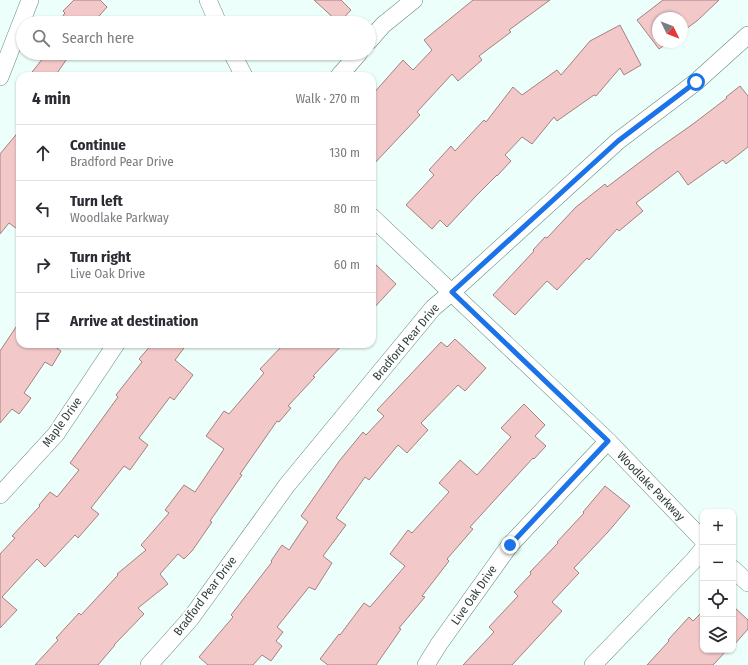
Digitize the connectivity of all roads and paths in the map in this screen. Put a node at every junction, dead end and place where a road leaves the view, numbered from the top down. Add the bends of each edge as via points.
1 (30, 0) edge
2 (208, 0) edge
3 (414, 0) edge
4 (24, 16) edge
5 (215, 16) edge
6 (376, 34) edge
7 (748, 35) edge
8 (16, 36) edge
9 (236, 60) edge
10 (353, 60) edge
11 (242, 72) edge
12 (343, 72) edge
13 (0, 77) edge
14 (376, 221) edge
15 (452, 292) junction
16 (113, 348) edge
17 (608, 441) junction
18 (0, 495) edge
19 (700, 537) edge
20 (700, 553) edge
21 (736, 572) edge
22 (748, 583) edge
23 (149, 665) edge
24 (426, 665) edge
25 (593, 665) edge

1 - 4 street
2 - 5 street
3 - 6 street
7 - 15 street, Bradford Pear Drive via 696,82 618,141
8 - 13 street
9 - 11 street
10 - 12 street
14 - 15 street, Woodlake Parkway
15 - 17 street, Woodlake Parkway
15 - 23 street, Bradford Pear Drive via 433,308 287,485 191,618
16 - 18 street, Maple Drive via 56,434
17 - 19 street, Woodlake Parkway
17 - 24 street, Live Oak Drive via 510,545
20 - 25 street
21 - 22 street

